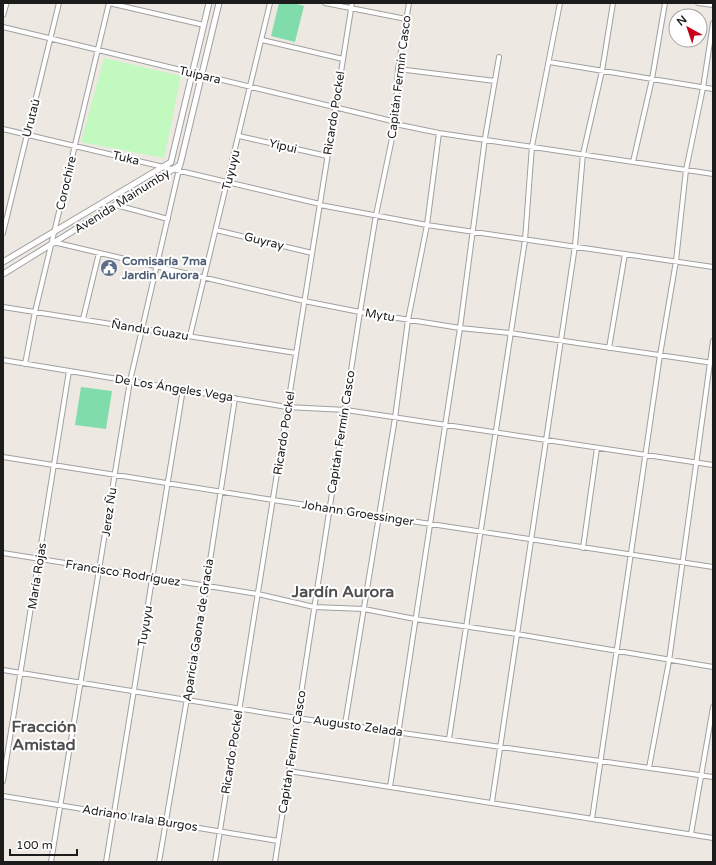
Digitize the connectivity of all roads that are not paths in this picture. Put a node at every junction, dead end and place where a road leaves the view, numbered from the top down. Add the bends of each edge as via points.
1 (6, 3) edge
2 (59, 3) edge
3 (109, 3) edge
4 (209, 3) edge
5 (219, 3) edge
6 (270, 3) edge
7 (325, 3) edge
8 (352, 3) edge
9 (409, 3) edge
10 (560, 3) edge
11 (613, 3) edge
12 (665, 3) edge
13 (698, 3) edge
14 (713, 6) edge
15 (350, 9) junction
16 (3, 14) edge
17 (406, 19) junction
18 (713, 23) edge
19 (204, 25) junction
20 (3, 27) edge
21 (51, 39) junction
22 (262, 40) junction
23 (98, 51) junction
24 (499, 57) dead end
25 (343, 59) junction
26 (549, 62) junction
27 (398, 69) junction
28 (602, 71) junction
29 (192, 74) junction
30 (203, 76) junction
31 (652, 79) junction
32 (495, 81) junction
33 (251, 88) junction
34 (703, 88) junction
35 (713, 89) edge
36 (335, 107) junction
37 (395, 124) junction
38 (3, 129) edge
39 (439, 133) junction
40 (27, 135) junction
41 (239, 136) junction
42 (485, 138) junction
43 (74, 146) junction
44 (532, 146) junction
45 (583, 154) junction
46 (327, 156) junction
47 (633, 162) junction
48 (162, 167) junction
49 (178, 169) junction
50 (686, 170) junction
51 (713, 174) edge
52 (227, 183) junction
53 (116, 205) junction
54 (320, 205) junction
55 (376, 215) junction
56 (168, 219) junction
57 (427, 224) junction
58 (216, 230) junction
59 (55, 231) junction
60 (473, 231) junction
61 (3, 233) edge
62 (525, 240) junction
63 (53, 243) junction
64 (575, 246) junction
65 (100, 252) junction
66 (312, 253) junction
67 (625, 254) junction
68 (676, 261) junction
69 (3, 262) edge
70 (156, 266) junction
71 (713, 267) edge
72 (3, 274) edge
73 (205, 278) junction
74 (304, 301) junction
75 (3, 307) edge
76 (35, 312) junction
77 (360, 312) junction
78 (83, 319) junction
79 (408, 320) junction
80 (141, 328) junction
81 (460, 328) junction
82 (510, 332) junction
83 (190, 336) junction
84 (560, 341) junction
85 (713, 341) edge
86 (609, 348) junction
87 (296, 353) junction
88 (660, 355) junction
89 (3, 360) edge
90 (711, 363) edge
91 (25, 364) junction
92 (69, 371) junction
93 (130, 381) junction
94 (183, 389) junction
95 (234, 398) junction
96 (287, 407) junction
97 (346, 410) junction
98 (395, 418) junction
99 (445, 424) junction
100 (495, 432) junction
101 (545, 439) junction
102 (597, 448) junction
103 (646, 455) junction
104 (3, 457) edge
105 (696, 463) junction
106 (55, 465) junction
107 (713, 465) edge
108 (114, 474) junction
109 (166, 483) junction
110 (221, 492) junction
111 (273, 500) junction
112 (329, 509) junction
113 (379, 517) junction
114 (429, 524) junction
115 (481, 532) junction
116 (531, 540) junction
117 (583, 548) junction
118 (3, 553) edge
119 (630, 556) junction
120 (39, 560) junction
121 (684, 563) junction
122 (713, 567) edge
123 (100, 569) junction
124 (152, 578) junction
125 (206, 587) junction
126 (258, 594) junction
127 (314, 607) junction
128 (364, 609) junction
129 (415, 619) junction
130 (467, 626) junction
131 (517, 634) junction
132 (617, 651) junction
133 (669, 661) junction
134 (713, 667) edge
135 (3, 670) edge
136 (21, 672) junction
137 (81, 682) junction
138 (134, 692) junction
139 (187, 700) junction
140 (713, 707) edge
141 (239, 708) junction
142 (297, 718) junction
143 (345, 724) junction
144 (399, 732) junction
145 (449, 739) junction
146 (500, 746) junction
147 (600, 761) junction
148 (649, 768) junction
149 (289, 771) junction
150 (701, 775) junction
151 (713, 777) edge
152 (3, 781) edge
153 (390, 787) junction
154 (3, 796) edge
155 (492, 802) junction
156 (61, 806) junction
157 (114, 815) junction
158 (592, 819) junction
159 (166, 823) junction
160 (220, 831) junction
161 (691, 834) junction
162 (713, 838) edge
163 (278, 841) junction
164 (51, 862) edge
165 (106, 862) edge
166 (159, 862) edge
167 (215, 862) edge
168 (275, 862) edge

1 - 16 street
2 - 21 street, Urutaú
3 - 19 street
3 - 23 street, Corochire
4 - 19 street, Avenida Mainumby
5 - 30 street, Avenida Mainumby
6 - 22 street, Tuyuyu
7 - 15 street
8 - 15 street, Ricardo Pockel
9 - 17 street, Capitán Fermín Casco
10 - 26 street
11 - 28 street
12 - 31 street
13 - 14 street
15 - 17 street
15 - 25 street, Ricardo Pockel
17 - 27 street, Capitán Fermín Casco
18 - 34 street
19 - 29 street, Avenida Mainumby
20 - 21 street, Tuipara
21 - 23 street, Tuipara
21 - 40 street, Urutaú
22 - 25 street
22 - 33 street, Tuyuyu
23 - 29 street, Tuipara
23 - 43 street, Corochire
24 - 32 street
25 - 36 street, Ricardo Pockel
26 - 28 street
26 - 44 street
27 - 32 street
27 - 37 street, Capitán Fermín Casco
28 - 31 street
28 - 45 street
29 - 30 street, Tuipara
29 - 48 street, Avenida Mainumby via 171,162
30 - 33 street, Tuipara
30 - 49 street, Avenida Mainumby
31 - 34 street
31 - 47 street
32 - 42 street
33 - 36 street, Tuipara
33 - 41 street, Tuyuyu
34 - 35 street
34 - 50 street
36 - 37 street, Tuipara via 392,121
36 - 46 street, Ricardo Pockel
37 - 39 street, Tuipara
37 - 55 street, Capitán Fermín Casco
38 - 40 street, Tuka
39 - 42 street, Tuipara
39 - 57 street
40 - 43 street, Tuka
40 - 61 street, Urutaú
41 - 46 street, Yipui
41 - 52 street, Tuyuyu
42 - 44 street, Tuipara
42 - 60 street
43 - 48 street, Tuka
43 - 59 street, Corochire
44 - 45 street, Tuipara
44 - 62 street
45 - 47 street, Tuipara
45 - 64 street
46 - 54 street, Ricardo Pockel
47 - 50 street, Tuipara
48 - 49 street, Tuka
48 - 59 street, Avenida Mainumby
49 - 52 street, Tuka
49 - 53 street, Avenida Mainumby
49 - 56 street, Jerez Ñu
50 - 51 street, Tuipara
50 - 68 street
52 - 54 street, Tuka
52 - 58 street, Tuyuyu
53 - 56 street
53 - 63 street, Avenida Mainumby
54 - 55 street, Tuka
54 - 66 street, Ricardo Pockel
55 - 57 street, Tuka
55 - 77 street, Capitán Fermín Casco
56 - 70 street, Jerez Ñu
57 - 60 street, Tuka
57 - 79 street
58 - 66 street, Guyray
58 - 73 street, Tuyuyu
59 - 63 street, Corochire
59 - 69 street, Avenida Mainumby
60 - 62 street, Tuka
60 - 81 street
62 - 64 street, Tuka
62 - 82 street
63 - 65 street, Mytu
63 - 72 street, Avenida Mainumby
63 - 76 street, Corochire
64 - 67 street, Tuka
64 - 84 street
65 - 70 street, Mytu
65 - 78 street
66 - 74 street, Ricardo Pockel
67 - 68 street, Tuka
67 - 86 street
68 - 71 street, Tuka
68 - 88 street
70 - 73 street, Mytu
70 - 80 street, Jerez Ñu
73 - 74 street, Mytu
73 - 83 street, Tuyuyu
74 - 77 street, Mytu
74 - 87 street, Ricardo Pockel
75 - 76 street, Ñandu Guazu
76 - 78 street, Ñandu Guazu
76 - 91 street, Corochire
77 - 79 street, Mytu
77 - 97 street, Capitán Fermín Casco
78 - 80 street, Ñandu Guazu
79 - 81 street, Mytu
79 - 98 street
80 - 83 street, Ñandu Guazu
80 - 93 street, Jerez Ñu
81 - 82 street, Mytu
81 - 99 street
82 - 84 street, Mytu
82 - 100 street
83 - 87 street, Ñandu Guazu
84 - 86 street, Mytu
84 - 101 street
85 - 90 street
86 - 88 street, Mytu
87 - 96 street, Ricardo Pockel
88 - 90 street, Mytu
88 - 103 street
89 - 91 street, De Los Ángeles Vega
90 - 105 street
91 - 92 street, De Los Ángeles Vega
92 - 93 street, De Los Ángeles Vega
92 - 106 street, María Rojas
93 - 94 street, De Los Ángeles Vega
93 - 108 street, Jerez Ñu
94 - 95 street, De Los Ángeles Vega
94 - 109 street, Tuyuyu
95 - 96 street, De Los Ángeles Vega
95 - 110 street, Aparicia Gaona de Gracia
96 - 97 street, De Los Ángeles Vega
96 - 111 street, Ricardo Pockel
97 - 98 street, De Los Ángeles Vega
97 - 112 street, Capitán Fermín Casco
98 - 99 street, De Los Ángeles Vega
98 - 113 street
99 - 100 street, De Los Ángeles Vega
99 - 114 street
100 - 101 street, De Los Ángeles Vega
100 - 115 street
101 - 102 street, De Los Ángeles Vega
101 - 116 street
102 - 103 street, De Los Ángeles Vega
102 - 117 street
103 - 105 street, De Los Ángeles Vega
103 - 119 street
104 - 106 street, Johann Groessinger
105 - 107 street, De Los Ángeles Vega
105 - 121 street
106 - 108 street, Johann Groessinger
106 - 120 street, María Rojas
108 - 109 street, Johann Groessinger
108 - 123 street, Jerez Ñu
109 - 110 street, Johann Groessinger
109 - 124 street, Tuyuyu
110 - 111 street, Johann Groessinger
110 - 125 street, Aparicia Gaona de Gracia
111 - 112 street, Johann Groessinger
111 - 126 street, Ricardo Pockel
112 - 113 street, Johann Groessinger
112 - 127 street, Capitán Fermín Casco
113 - 114 street, Johann Groessinger
113 - 128 street
114 - 115 street, Johann Groessinger
114 - 129 street
115 - 116 street, Johann Groessinger
115 - 130 street
116 - 117 street, Johann Groessinger
116 - 131 street
117 - 119 street, Johann Groessinger
118 - 120 street, Francisco Rodríguez
119 - 121 street, Johann Groessinger
119 - 132 street
120 - 123 street, Francisco Rodríguez
120 - 136 street, María Rojas
121 - 122 street, Johann Groessinger
121 - 133 street
123 - 124 street, Francisco Rodríguez
123 - 137 street, Jerez Ñu
124 - 125 street, Francisco Rodríguez
124 - 138 street, Tuyuyu
125 - 126 street, Francisco Rodríguez
125 - 139 street, Aparicia Gaona de Gracia
126 - 127 street, Francisco Rodríguez
126 - 141 street, Ricardo Pockel
127 - 128 street, Francisco Rodríguez
127 - 142 street, Capitán Fermín Casco
128 - 129 street, Francisco Rodríguez
128 - 143 street
129 - 130 street, Francisco Rodríguez
129 - 144 street
130 - 131 street, Francisco Rodríguez
130 - 145 street
131 - 132 street, Francisco Rodríguez
131 - 146 street
132 - 133 street, Francisco Rodríguez
132 - 147 street
133 - 134 street, Francisco Rodríguez
133 - 148 street
135 - 136 street, Augusto Zelada
136 - 137 street, Augusto Zelada
136 - 152 street, María Rojas
137 - 138 street, Augusto Zelada
137 - 156 street, Jerez Ñu
138 - 139 street, Augusto Zelada
138 - 157 street, Tuyuyu
139 - 141 street, Augusto Zelada
139 - 159 street, Aparicia Gaona de Gracia
140 - 150 street
141 - 142 street, Augusto Zelada
141 - 160 street, Ricardo Pockel
142 - 143 street, Augusto Zelada
142 - 149 street, Capitán Fermín Casco
143 - 144 street, Augusto Zelada
144 - 145 street, Augusto Zelada
144 - 153 street
145 - 146 street, Augusto Zelada
146 - 147 street, Augusto Zelada
146 - 155 street
147 - 148 street, Augusto Zelada
147 - 158 street
148 - 150 street, Augusto Zelada
149 - 153 street
149 - 163 street, Capitán Fermín Casco
150 - 151 street, Augusto Zelada
150 - 161 street
153 - 155 street
154 - 156 street, Adriano Irala Burgos
155 - 158 street
156 - 157 street, Adriano Irala Burgos
156 - 164 street, Jerez Ñu
157 - 159 street, Adriano Irala Burgos
157 - 165 street, Tuyuyu
158 - 161 street
159 - 160 street, Adriano Irala Burgos
159 - 166 street, Aparicia Gaona de Gracia
160 - 163 street, Adriano Irala Burgos
160 - 167 street, Ricardo Pockel
161 - 162 street
163 - 168 street, Capitán Fermín Casco

